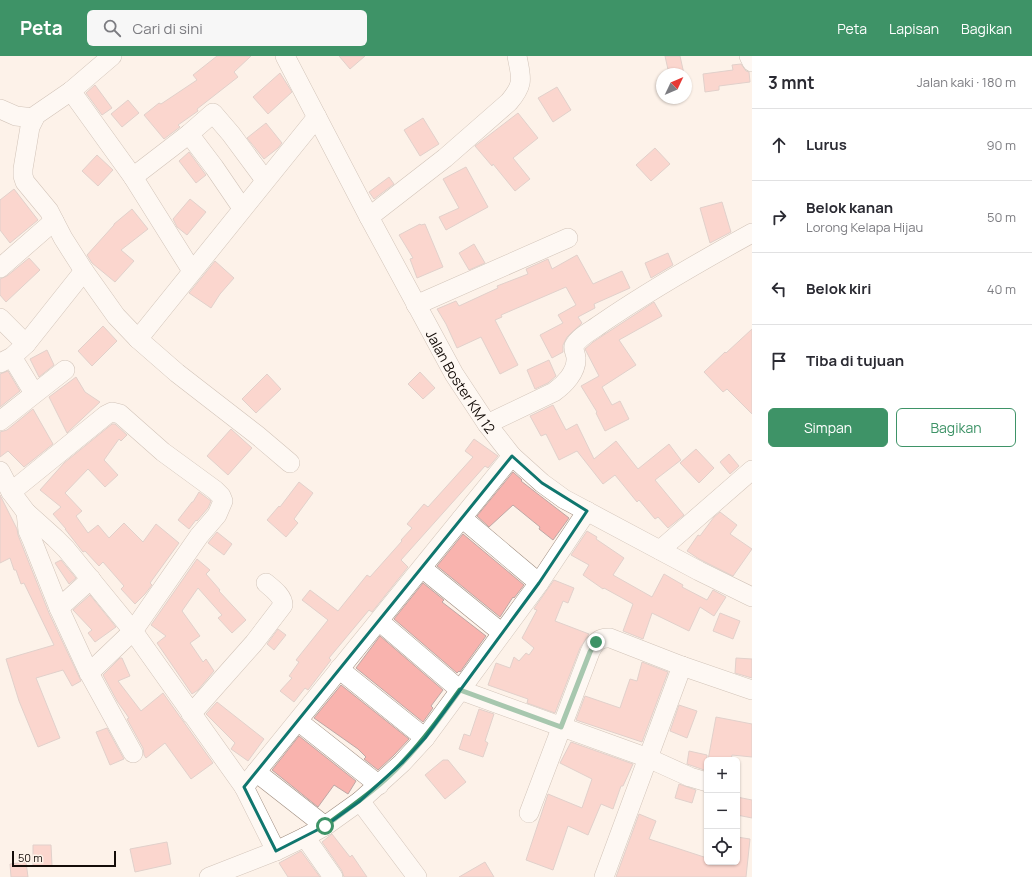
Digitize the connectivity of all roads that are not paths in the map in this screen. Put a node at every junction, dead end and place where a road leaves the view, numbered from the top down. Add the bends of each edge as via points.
1 (112, 56) edge
2 (284, 56) edge
3 (517, 56) edge
4 (749, 56) edge
5 (752, 62) edge
6 (71, 91) junction
7 (0, 108) edge
8 (317, 117) junction
9 (34, 118) junction
10 (189, 134) junction
11 (133, 177) junction
12 (265, 180) junction
13 (242, 208) junction
14 (369, 217) junction
15 (54, 221) junction
16 (752, 233) edge
17 (568, 238) dead end
18 (0, 268) edge
19 (84, 271) junction
20 (192, 271) junction
21 (416, 305) junction
22 (0, 318) edge
23 (138, 339) junction
24 (26, 344) junction
25 (6, 360) edge
26 (65, 370) dead end
27 (34, 393) junction
28 (0, 421) edge
29 (487, 424) junction
30 (512, 456) junction
31 (290, 463) dead end
32 (752, 470) edge
33 (0, 471) edge
34 (11, 492) junction
35 (586, 511) junction
36 (26, 512) junction
37 (462, 518) junction
38 (660, 550) junction
39 (422, 568) junction
40 (91, 579) junction
41 (266, 583) dead end
42 (539, 583) junction
43 (752, 598) edge
44 (59, 608) junction
45 (379, 621) junction
46 (133, 631) junction
47 (502, 633) junction
48 (682, 666) junction
49 (340, 669) junction
50 (89, 673) junction
51 (460, 690) junction
52 (752, 690) edge
53 (191, 714) junction
54 (298, 721) junction
55 (561, 727) junction
56 (425, 738) junction
57 (133, 753) dead end
58 (648, 758) junction
59 (256, 772) junction
60 (704, 781) edge
61 (379, 785) junction
62 (244, 787) junction
63 (360, 801) junction
64 (529, 812) dead end
65 (325, 826) junction
66 (305, 838) junction
67 (276, 851) junction
68 (210, 877) edge
69 (333, 877) edge
70 (417, 877) edge
71 (604, 877) edge

1 - 6 street
2 - 8 street, Jalan Boster KM 12
3 - 14 street via 521,84 509,102 445,158
4 - 5 street
6 - 9 street via 42,109
6 - 11 street
7 - 9 street via 16,116
8 - 12 street
8 - 14 street, Jalan Boster KM 12
9 - 15 street via 29,133 23,176
10 - 11 street
10 - 12 street via 213,113
10 - 13 street
11 - 20 street
12 - 13 street
13 - 20 street
14 - 21 street, Jalan Boster KM 12
15 - 18 street
15 - 19 street
16 - 29 street via 715,253 581,338 574,346 576,359 573,369 561,387
17 - 21 street
19 - 23 street via 116,316
19 - 24 street
20 - 23 street
21 - 29 street, Jalan Boster KM 12 via 454,374
22 - 24 street
23 - 31 street
24 - 25 street
25 - 27 street
26 - 27 street
27 - 28 street
29 - 30 street, Jalan Boster KM 12
30 - 35 street, Jalan Boster KM 12 via 542,483
30 - 37 street
32 - 38 street
33 - 34 street
34 - 36 street
34 - 46 street via 106,415 115,412 218,493 223,501 216,515
35 - 38 street, Jalan Boster KM 12
35 - 42 street
36 - 40 street via 55,538
36 - 44 street via 28,531
37 - 39 street
37 - 42 street
38 - 43 street, Jalan Boster KM 12
39 - 45 street
39 - 47 street
40 - 44 street
40 - 46 street
41 - 53 street via 281,598 281,608 254,643
42 - 47 street
44 - 50 street
45 - 49 street
45 - 51 street
46 - 50 street
46 - 53 street
47 - 51 street
48 - 52 street
48 - 55 street via 610,638 600,638 590,652
48 - 58 street
49 - 54 street
49 - 56 street
50 - 57 street
51 - 55 street
51 - 56 street
53 - 62 street
54 - 59 street
54 - 61 street
55 - 58 street
55 - 64 street
56 - 61 street
58 - 60 street
58 - 71 street
59 - 62 street
59 - 65 street
61 - 63 street
62 - 67 street
63 - 65 street
63 - 70 street
65 - 66 street
66 - 67 street
66 - 69 street
67 - 68 street

